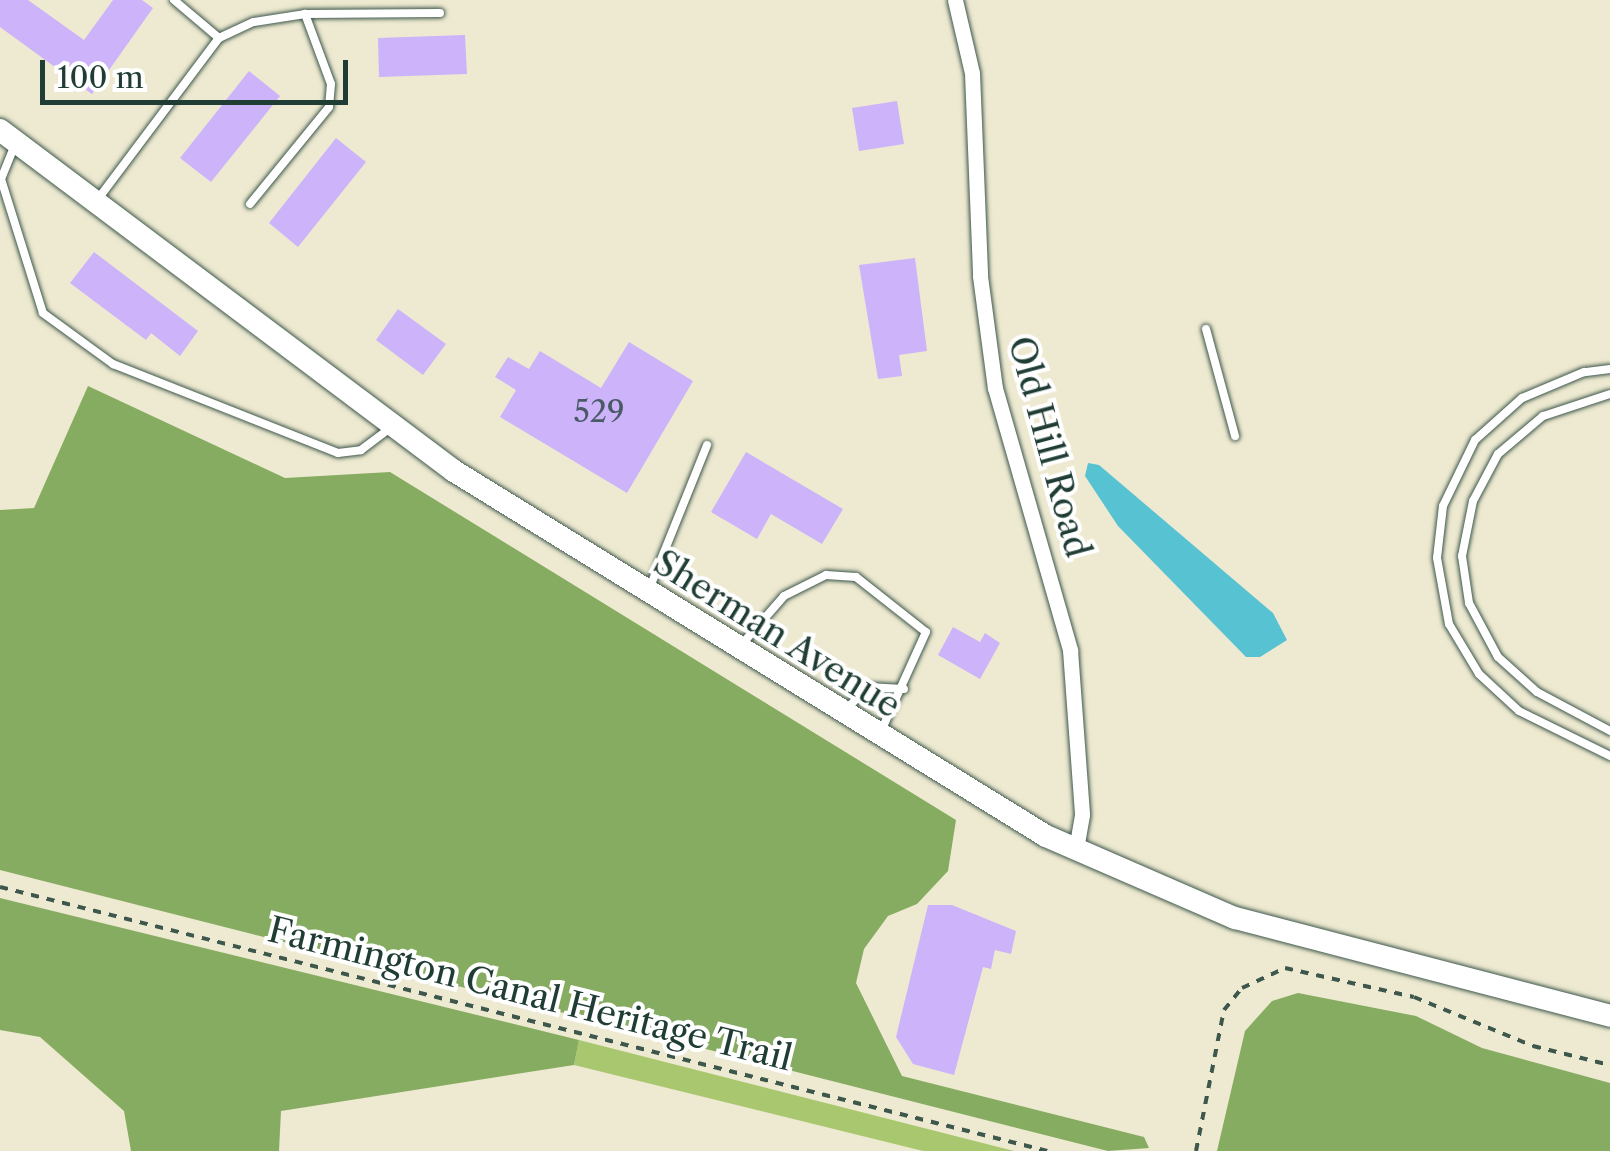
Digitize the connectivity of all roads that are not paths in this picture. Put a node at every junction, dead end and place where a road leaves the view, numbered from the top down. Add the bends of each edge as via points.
1 (174, 0) edge
2 (955, 0) edge
3 (440, 12) dead end
4 (305, 14) junction
5 (219, 38) junction
6 (8, 137) edge
7 (96, 203) junction
8 (250, 204) dead end
9 (1206, 329) dead end
10 (1610, 369) edge
11 (1610, 394) edge
12 (392, 427) junction
13 (1235, 436) dead end
14 (706, 445) dead end
15 (647, 596) junction
16 (737, 651) junction
17 (904, 689) junction
18 (842, 715) junction
19 (1610, 731) edge
20 (877, 737) junction
21 (1610, 756) edge
22 (1076, 849) junction
23 (1610, 1016) edge

1 - 5 lane
2 - 22 street, Old Hill Road via 972,72 980,276 996,388 1070,650 1082,815
3 - 4 lane
4 - 5 lane via 254,22
4 - 8 lane via 331,84 329,107
5 - 7 lane
6 - 7 main road, Sherman Avenue
6 - 12 lane via 1,179 43,313 113,364 338,453 361,450
7 - 12 main road, Sherman Avenue
9 - 13 lane
10 - 21 lane via 1550,384 1485,429 1443,506 1436,558 1449,624 1479,674 1519,711
11 - 19 lane via 1543,416 1498,454 1473,501 1462,556 1469,603 1498,657 1537,692
12 - 15 main road, Sherman Avenue
14 - 15 lane
15 - 16 main road, Sherman Avenue
16 - 17 lane via 784,596 826,574 856,577 926,632
16 - 18 main road, Sherman Avenue
17 - 18 lane via 867,687
17 - 20 lane
18 - 20 main road, Sherman Avenue
20 - 22 main road, Sherman Avenue
22 - 23 main road, Sherman Avenue via 1168,893 1288,935

